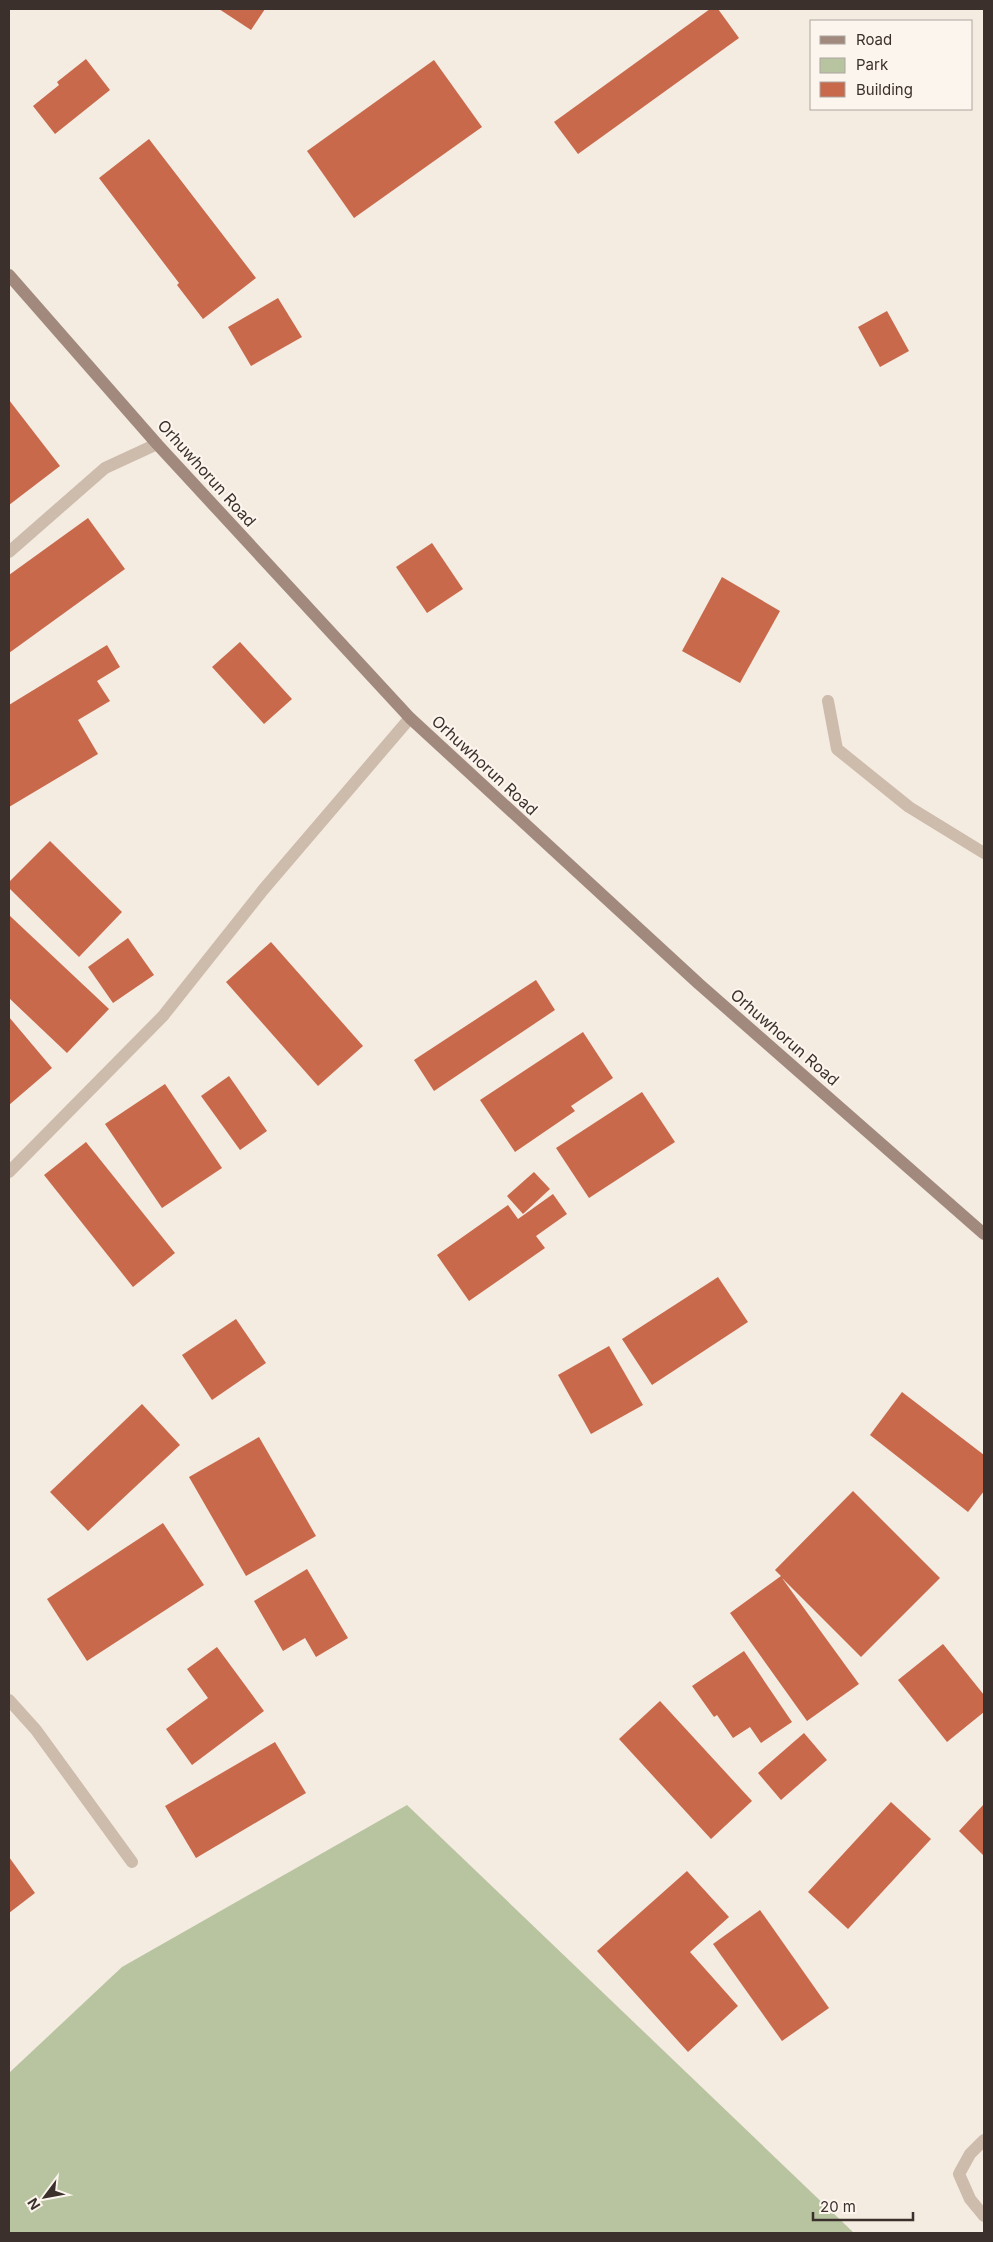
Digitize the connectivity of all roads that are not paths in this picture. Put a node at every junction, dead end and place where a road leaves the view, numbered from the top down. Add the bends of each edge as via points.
1 (9, 275) edge
2 (158, 444) junction
3 (9, 552) edge
4 (828, 701) dead end
5 (410, 718) junction
6 (984, 853) edge
7 (9, 1172) edge
8 (984, 1234) edge
9 (9, 1700) edge
10 (132, 1862) dead end
11 (984, 2140) edge
12 (984, 2216) edge

1 - 2 street, Orhuwhorun Road
2 - 3 street via 105,468
2 - 5 street, Orhuwhorun Road
4 - 6 street via 837,749 909,807
5 - 7 street via 263,890 163,1016
5 - 8 street, Orhuwhorun Road via 700,984
9 - 10 street via 36,1730
11 - 12 street via 970,2154 959,2174 970,2199

